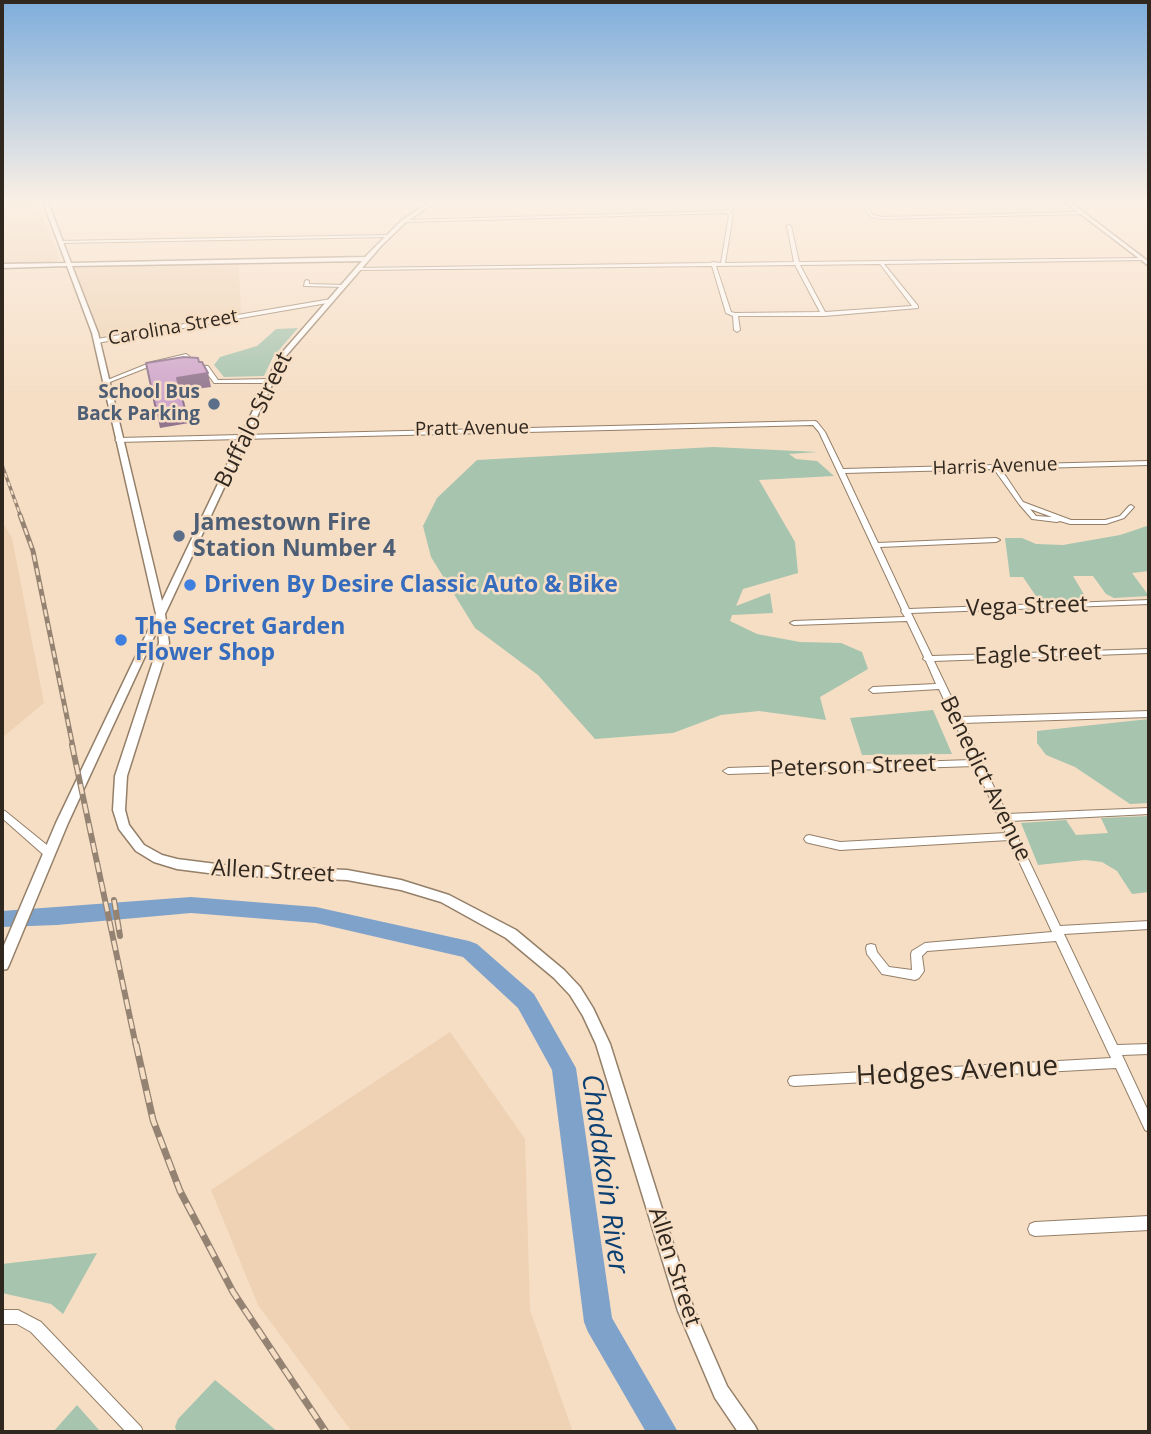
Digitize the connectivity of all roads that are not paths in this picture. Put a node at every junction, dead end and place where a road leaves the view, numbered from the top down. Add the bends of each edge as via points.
1 (69, 269) edge
2 (359, 269) joint
3 (364, 269) edge
4 (715, 269) edge
5 (800, 269) edge
6 (886, 269) edge
7 (307, 281) dead end
8 (344, 286) junction
9 (331, 301) junction
10 (824, 314) junction
11 (735, 315) junction
12 (737, 330) dead end
13 (97, 341) junction
14 (107, 381) junction
15 (271, 381) junction
16 (822, 432) joint
17 (245, 435) junction
18 (118, 440) junction
19 (1149, 463) edge
20 (996, 467) junction
21 (840, 471) junction
22 (1131, 507) dead end
23 (996, 540) dead end
24 (875, 545) junction
25 (1149, 602) edge
26 (160, 613) junction
27 (907, 615) junction
28 (794, 623) dead end
29 (162, 649) junction
30 (142, 650) junction
31 (1149, 651) edge
32 (927, 659) junction
33 (940, 686) junction
34 (873, 690) dead end
35 (1149, 714) edge
36 (957, 720) junction
37 (977, 763) junction
38 (728, 771) dead end
39 (1149, 811) edge
40 (2, 813) edge
41 (1003, 818) junction
42 (1012, 836) junction
43 (809, 839) dead end
44 (49, 853) junction
45 (1149, 925) edge
46 (1059, 933) junction
47 (871, 948) dead end
48 (2, 965) edge
49 (1149, 1049) edge
50 (1114, 1050) junction
51 (1119, 1063) junction
52 (794, 1081) dead end
53 (1149, 1126) edge
54 (1149, 1223) edge
55 (1035, 1228) dead end
56 (2, 1317) edge
57 (136, 1432) edge
58 (749, 1432) edge

1 - 13 street, Allen Street
2 - 3 street
2 - 8 street, Buffalo Street
4 - 11 street via 729,313
5 - 10 street
6 - 10 street via 916,305
7 - 8 street via 306,285
8 - 9 street, Buffalo Street
9 - 13 street, Carolina Street
9 - 15 street, Buffalo Street via 290,346
10 - 11 street
11 - 12 street
13 - 14 street, Allen Street
14 - 15 street via 188,356 189,367 206,367 216,382
14 - 18 street, Allen Street
15 - 17 street, Buffalo Street
16 - 17 street, Pratt Avenue via 815,423 794,422
16 - 21 street, Benedict Avenue
17 - 18 street, Pratt Avenue
17 - 26 street, Buffalo Street
18 - 26 street, Allen Street
19 - 20 street, Harris Avenue
20 - 21 street, Harris Avenue
20 - 22 street via 1034,519 1106,522 1122,517
21 - 24 street, Benedict Avenue
23 - 24 street
24 - 27 street, Benedict Avenue
25 - 27 street, Vega Street
26 - 29 street, Allen Street
26 - 30 street, Buffalo Street
27 - 28 street, Vega Street
27 - 32 street, Benedict Avenue
29 - 30 street via 150,646
29 - 58 street, Allen Street via 121,776 119,810 131,839 158,859 177,864 347,875 445,898 511,934 559,974 575,991 603,1044 686,1311 721,1392
30 - 44 street, Buffalo Street
31 - 32 street, Eagle Street
32 - 33 street, Benedict Avenue
33 - 34 street
33 - 36 street, Benedict Avenue
35 - 36 street
36 - 37 street, Benedict Avenue
37 - 38 street, Peterson Street
37 - 41 street, Benedict Avenue
39 - 41 street
40 - 44 street
41 - 42 street, Benedict Avenue
42 - 43 street via 841,846
42 - 46 street, Benedict Avenue
44 - 48 street, Buffalo Street
45 - 46 street
46 - 47 street via 930,946 916,954 915,975 886,971
46 - 50 street, Benedict Avenue
49 - 50 street
50 - 51 street, Benedict Avenue
51 - 52 street, Hedges Avenue
51 - 53 street, Benedict Avenue
54 - 55 street
56 - 57 street via 18,1317 36,1327

